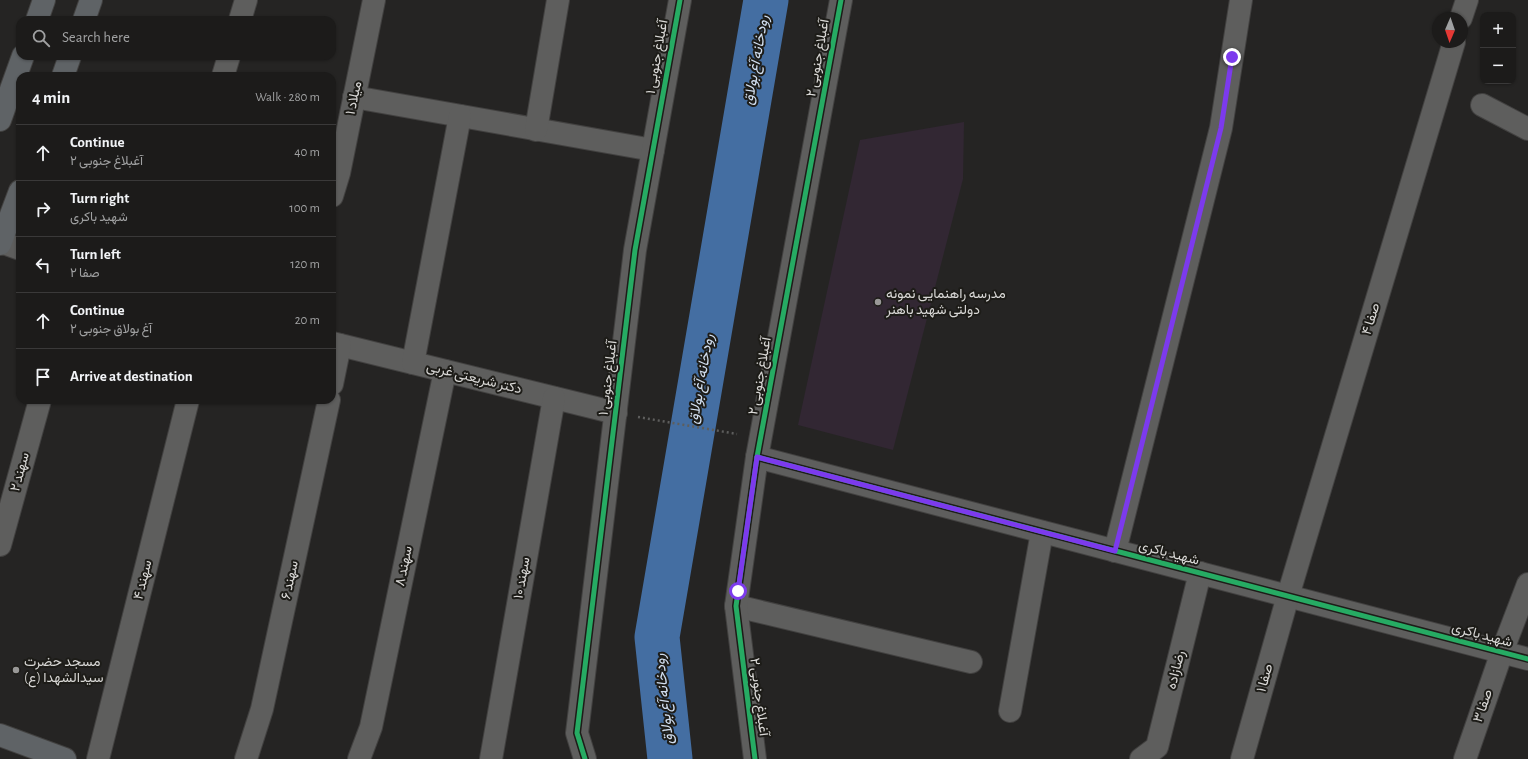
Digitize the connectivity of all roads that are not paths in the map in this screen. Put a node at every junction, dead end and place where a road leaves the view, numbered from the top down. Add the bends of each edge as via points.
1 (44, 0) edge
2 (91, 0) edge
3 (246, 0) edge
4 (374, 0) edge
5 (558, 0) edge
6 (680, 0) edge
7 (841, 0) edge
8 (1241, 0) edge
9 (1467, 0) edge
10 (1463, 12) edge
11 (38, 16) edge
12 (85, 16) edge
13 (241, 16) edge
14 (1452, 48) edge
15 (22, 60) edge
16 (69, 60) edge
17 (228, 60) edge
18 (17, 72) edge
19 (64, 72) edge
20 (224, 72) edge
21 (16, 75) edge
22 (354, 97) junction
23 (1482, 105) dead end
24 (460, 116) junction
25 (0, 120) edge
26 (1528, 129) edge
27 (536, 130) junction
28 (653, 150) junction
29 (336, 183) edge
30 (16, 205) edge
31 (5, 244) edge
32 (336, 344) edge
33 (413, 363) junction
34 (445, 371) junction
35 (554, 398) junction
36 (39, 404) edge
37 (187, 404) edge
38 (328, 404) edge
39 (616, 413) junction
40 (759, 447) junction
41 (1042, 532) junction
42 (0, 545) edge
43 (1115, 551) junction
44 (1200, 573) junction
45 (1528, 584) edge
46 (1288, 596) junction
47 (736, 606) junction
48 (1502, 652) junction
49 (1528, 659) edge
50 (971, 662) dead end
51 (1010, 711) dead end
52 (0, 735) edge
53 (65, 759) edge
54 (98, 759) edge
55 (246, 759) edge
56 (359, 759) edge
57 (491, 759) edge
58 (585, 759) edge
59 (755, 759) edge
60 (1141, 759) edge
61 (1242, 759) edge
62 (1465, 759) edge

1 - 11 main road
2 - 12 main road
3 - 13 street
4 - 22 street, میلاد ۱
5 - 27 street
6 - 28 street, آغبلاغ جنوبی ۱
7 - 40 street, آغبلاغ جنوبی ۲
8 - 43 street via 1221,128
9 - 10 street
14 - 46 street, صفا ۴
15 - 18 main road
16 - 19 main road
17 - 20 street
21 - 25 main road
22 - 24 street
22 - 29 street, میلاد ۱
23 - 26 street
24 - 27 street
24 - 33 street
27 - 28 street
28 - 39 street, آغبلاغ جنوبی ۱ via 636,250
30 - 31 main road
32 - 33 street, دکتر شریعتی غربی
33 - 34 street, دکتر شریعتی غربی
34 - 35 street, دکتر شریعتی غربی
34 - 56 street, سهند ۸ via 370,727
35 - 39 street, دکتر شریعتی غربی
35 - 57 street, سهند ۱۰
36 - 42 street, سهند ۲
37 - 54 street, سهند ۴
38 - 55 street, سهند ۶ via 262,709
39 - 58 street, آغبلاغ جنوبی ۱ via 576,733
40 - 41 street, شهید باکری
40 - 47 street, آغبلاغ جنوبی ۲
41 - 43 street, شهید باکری
41 - 51 street
43 - 44 street, شهید باکری
44 - 46 street, شهید باکری
44 - 60 street, رضازاده via 1157,747
45 - 48 street, صفا ۳
46 - 48 street, شهید باکری
46 - 61 street, صفا ۱
47 - 50 street
47 - 59 street, آغبلاغ جنوبی ۲
48 - 49 street, شهید باکری
48 - 62 street, صفا ۳
52 - 53 main road

